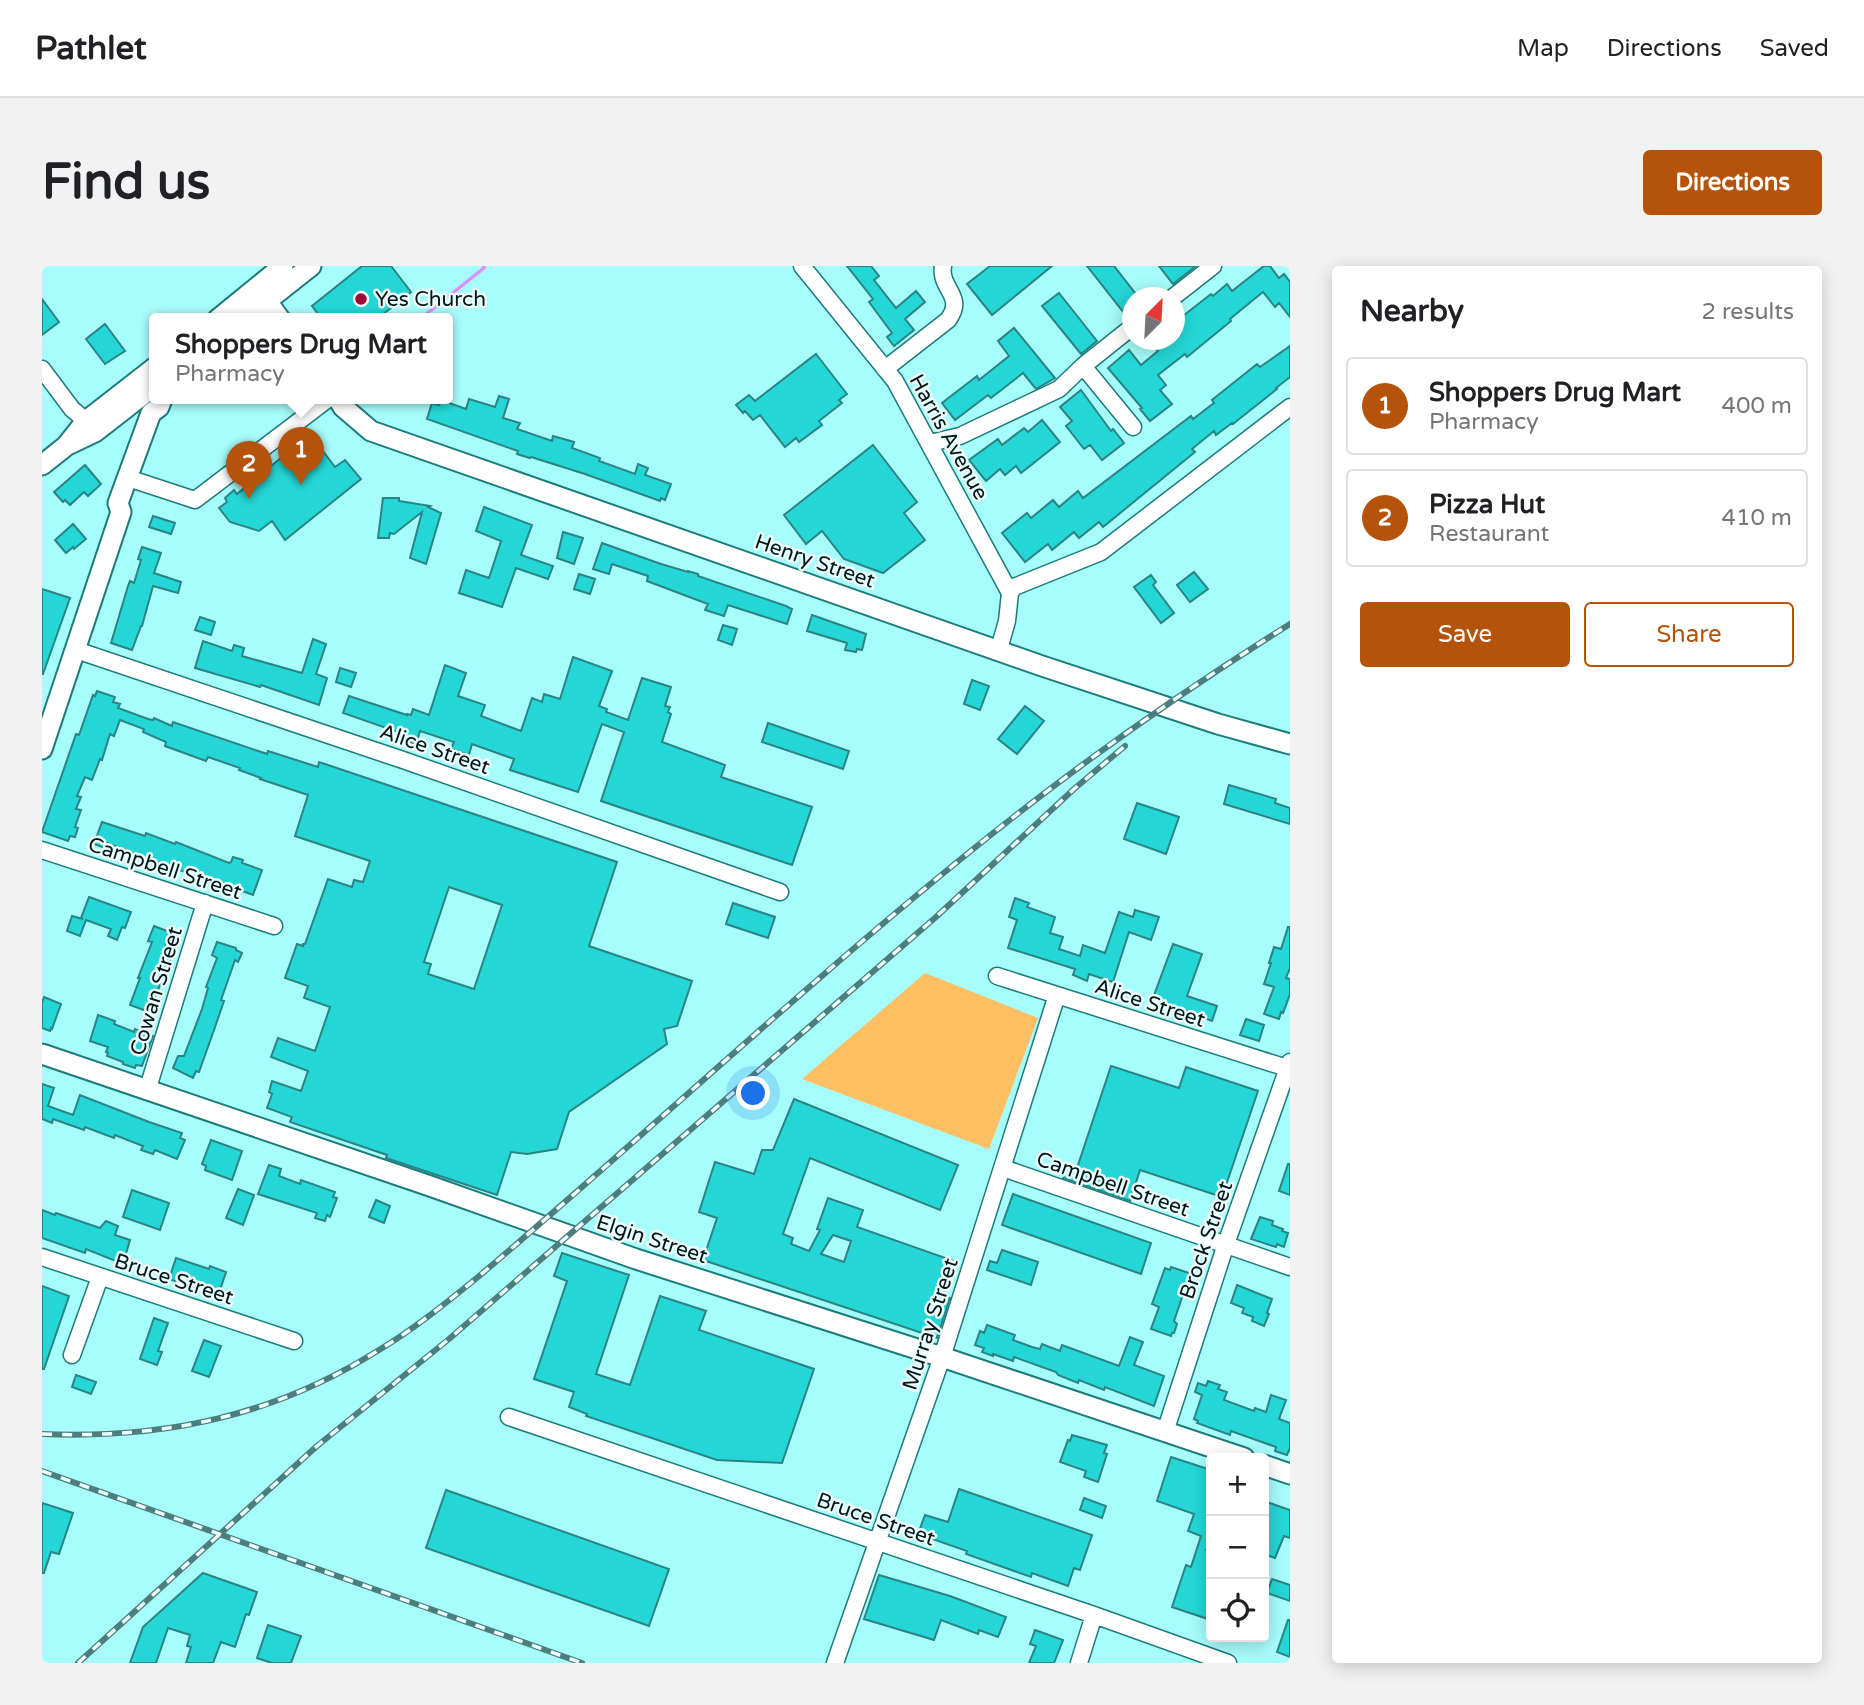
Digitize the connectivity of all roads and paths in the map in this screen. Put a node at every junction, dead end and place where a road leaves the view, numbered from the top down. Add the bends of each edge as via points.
1 (283, 266) edge
2 (311, 266) edge
3 (802, 266) edge
4 (943, 266) edge
5 (1213, 266) edge
6 (1185, 288) edge
7 (262, 294) junction
8 (229, 313) edge
9 (248, 313) edge
10 (276, 313) edge
11 (1122, 335) edge
12 (1083, 366) junction
13 (42, 369) edge
14 (885, 369) junction
15 (149, 372) edge
16 (149, 390) edge
17 (159, 404) edge
18 (160, 404) edge
19 (321, 404) edge
20 (341, 404) edge
21 (1290, 407) edge
22 (86, 421) junction
23 (1133, 427) dead end
24 (930, 443) junction
25 (66, 446) junction
26 (42, 465) edge
27 (137, 481) junction
28 (121, 512) junction
29 (1010, 593) junction
30 (999, 649) junction
31 (76, 650) junction
32 (1290, 744) edge
33 (42, 750) edge
34 (42, 850) edge
35 (780, 892) dead end
36 (205, 903) junction
37 (274, 926) dead end
38 (997, 976) dead end
39 (1057, 995) junction
40 (44, 1054) edge
41 (1289, 1067) edge
42 (147, 1091) junction
43 (1003, 1168) junction
44 (1226, 1244) junction
45 (42, 1257) edge
46 (1290, 1267) edge
47 (100, 1277) junction
48 (293, 1340) dead end
49 (72, 1355) dead end
50 (942, 1357) junction
51 (509, 1417) dead end
52 (1165, 1432) junction
53 (1229, 1453) edge
54 (1269, 1467) edge
55 (1290, 1474) edge
56 (877, 1541) junction
57 (1094, 1615) junction
58 (835, 1663) edge
59 (1079, 1663) edge
60 (1228, 1663) edge

1 - 7 main road
2 - 7 main road
3 - 14 street, Harris Avenue
4 - 14 street via 942,276 956,301 954,312
5 - 6 street
7 - 8 main road
7 - 9 main road
7 - 10 main road
11 - 12 street
12 - 23 street
12 - 24 street via 1059,389 960,436
13 - 22 street
14 - 24 street, Harris Avenue
15 - 22 main road
16 - 25 main road via 95,432
17 - 28 main road via 151,412 118,502
18 - 27 main road
19 - 27 street via 195,500
20 - 30 main road, Henry Street via 371,431
21 - 29 street via 1101,552 1014,587
22 - 25 main road
24 - 29 street, Harris Avenue
25 - 26 main road
27 - 28 main road via 129,506
28 - 31 main road
29 - 30 street
30 - 32 main road, Henry Street
31 - 33 main road
31 - 35 street, Alice Street
34 - 36 street, Campbell Street
36 - 37 street, Campbell Street
36 - 42 street, Cowan Street
38 - 39 street, Alice Street
39 - 41 street, Alice Street
39 - 43 street, Murray Street
40 - 42 main road, Elgin Street
41 - 44 street, Brock Street
42 - 50 main road, Elgin Street via 636,1259
43 - 44 street, Campbell Street
43 - 50 street, Murray Street
44 - 46 street, Campbell Street
44 - 52 street, Brock Street
45 - 47 street, Bruce Street
47 - 48 street, Bruce Street
47 - 49 street
50 - 52 main road, Elgin Street
50 - 56 street, Murray Street
51 - 56 street, Bruce Street
52 - 53 main road, Elgin Street
54 - 55 main road
56 - 57 street, Bruce Street
56 - 58 street, Murray Street
57 - 59 street
57 - 60 street, Bruce Street

